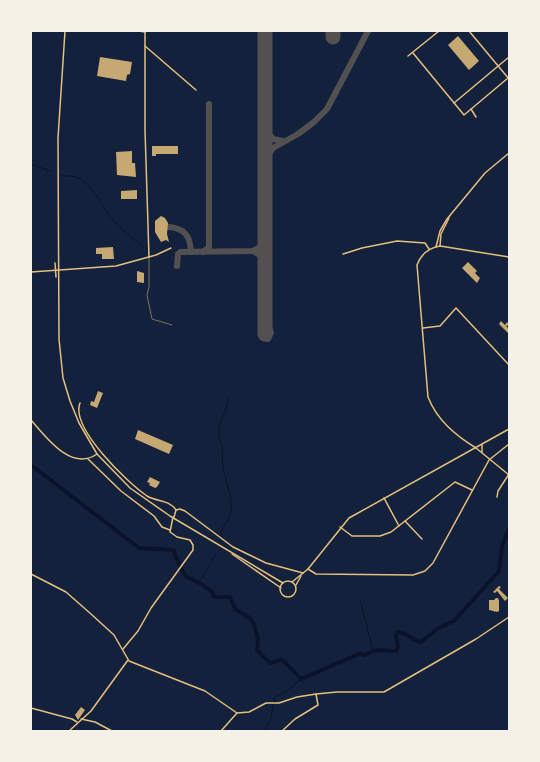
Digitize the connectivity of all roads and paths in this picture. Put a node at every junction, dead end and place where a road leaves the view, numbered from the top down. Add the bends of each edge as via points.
1 (65, 31) edge
2 (139, 31) edge
3 (440, 31) edge
4 (469, 31) edge
5 (145, 32) edge
6 (145, 46) junction
7 (413, 53) junction
8 (408, 56) dead end
9 (509, 57) edge
10 (498, 66) junction
11 (508, 78) edge
12 (196, 90) dead end
13 (454, 103) junction
14 (471, 109) junction
15 (476, 117) dead end
16 (509, 153) edge
17 (449, 218) junction
18 (440, 246) junction
19 (436, 247) junction
20 (171, 248) dead end
21 (429, 249) junction
22 (343, 254) dead end
23 (149, 257) junction
24 (509, 257) edge
25 (55, 262) dead end
26 (59, 269) junction
27 (55, 270) junction
28 (31, 272) edge
29 (56, 277) dead end
30 (172, 325) dead end
31 (423, 328) junction
32 (509, 365) edge
33 (80, 403) dead end
34 (31, 420) edge
35 (509, 429) edge
36 (509, 444) edge
37 (482, 445) junction
38 (476, 448) junction
39 (482, 452) junction
40 (97, 454) junction
41 (88, 459) junction
42 (489, 460) junction
43 (509, 475) edge
44 (472, 490) junction
45 (497, 497) dead end
46 (384, 498) junction
47 (176, 510) junction
48 (174, 517) junction
49 (406, 521) junction
50 (399, 526) junction
51 (340, 527) junction
52 (170, 530) junction
53 (422, 539) dead end
54 (231, 553) junction
55 (308, 569) junction
56 (31, 574) edge
57 (303, 574) junction
58 (292, 582) junction
59 (283, 583) junction
60 (296, 586) junction
61 (281, 588) junction
62 (509, 617) edge
63 (123, 649) junction
64 (128, 660) junction
65 (316, 694) junction
66 (31, 708) edge
67 (237, 713) junction
68 (81, 719) junction
69 (77, 722) junction
70 (69, 731) edge
71 (112, 731) edge
72 (220, 731) edge
73 (282, 731) edge

1 - 26 street via 58,138
2 - 5 street
3 - 7 street
4 - 10 street
5 - 6 street
6 - 12 street
6 - 23 street
7 - 8 street
7 - 13 street
9 - 10 street
10 - 11 street
10 - 13 street
11 - 14 street
13 - 14 street via 464,115
14 - 15 street
16 - 17 street via 485,173
17 - 18 street via 441,234
17 - 19 street via 440,231
18 - 19 street
18 - 24 street
19 - 21 street
20 - 23 street
21 - 22 street via 425,243 397,241
21 - 31 street via 419,259 417,272
23 - 26 street via 116,266
23 - 30 lane via 147,295 152,319
25 - 27 street
26 - 27 street
26 - 40 street via 59,339 63,378 78,423
27 - 28 street
27 - 29 street
31 - 32 street via 440,326 456,308
31 - 38 street via 426,383 431,404 448,427
33 - 47 street via 78,411 82,421 106,459 145,495 153,500 170,503
34 - 41 street via 55,447 74,457
35 - 37 street
36 - 42 street
37 - 38 street
37 - 39 street
38 - 39 street
38 - 46 street
39 - 42 street
40 - 41 street
40 - 48 street via 130,488
41 - 52 street via 121,492 154,516 162,528
42 - 43 street
42 - 44 street
43 - 45 street
44 - 49 street via 455,482
44 - 55 street via 433,563 425,572 413,575 316,574
46 - 50 street
46 - 51 street via 350,518
47 - 48 street
47 - 57 street via 185,511 233,547 266,563
48 - 52 street
48 - 54 street
49 - 50 street
49 - 53 street
50 - 51 street via 384,536 370,537 352,536
51 - 55 street
52 - 63 street via 173,535 190,540 193,546 192,553
54 - 59 street
54 - 61 street
55 - 57 street
56 - 63 street via 66,592 114,635
57 - 58 street
57 - 60 street
58 - 59 street
58 - 60 street
59 - 61 street
60 - 61 street via 296,593 290,597 283,595
62 - 65 street via 384,692
63 - 64 street
64 - 67 street via 205,691
64 - 68 street via 91,711
65 - 67 street via 263,704 248,712
65 - 73 street via 318,705 295,719
66 - 69 street
67 - 72 street
68 - 69 street
68 - 71 street via 95,722
69 - 70 street

